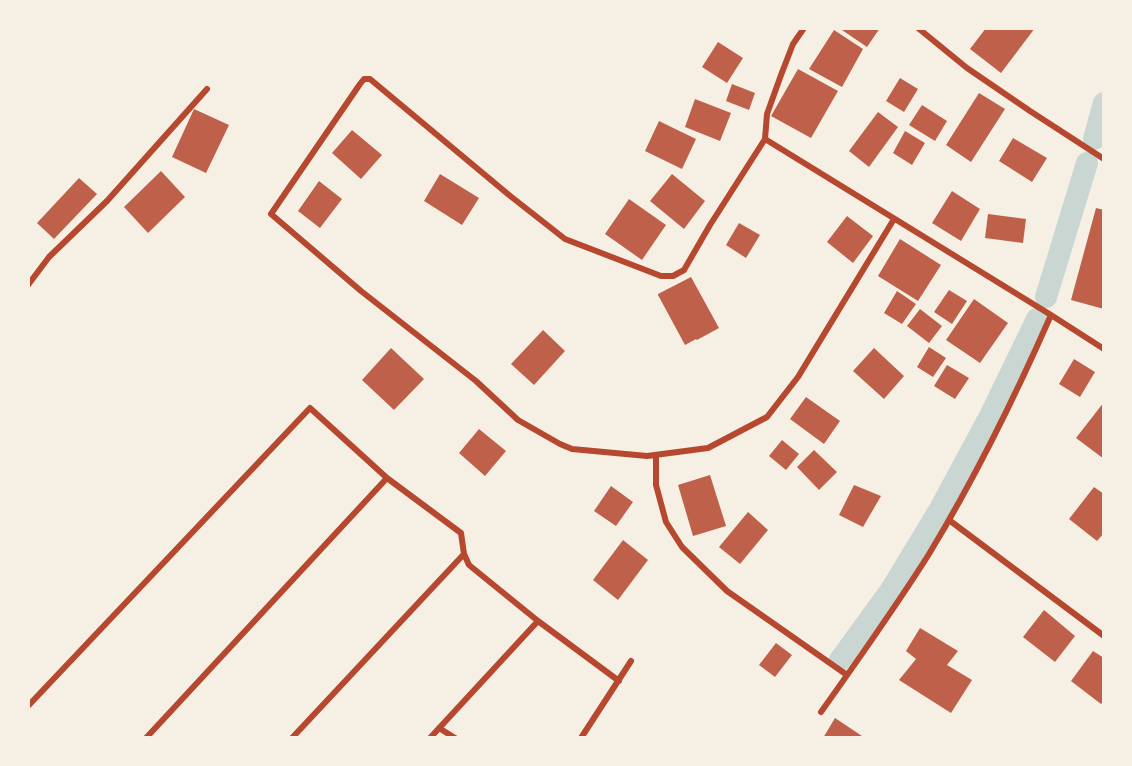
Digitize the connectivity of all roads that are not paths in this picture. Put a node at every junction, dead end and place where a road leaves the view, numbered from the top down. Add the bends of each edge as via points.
1 (804, 28) edge
2 (918, 28) edge
3 (207, 89) dead end
4 (765, 139) junction
5 (1104, 159) edge
6 (894, 219) junction
7 (28, 285) edge
8 (1051, 315) junction
9 (1104, 349) edge
10 (656, 455) junction
11 (387, 478) junction
12 (949, 520) junction
13 (464, 554) junction
14 (538, 621) junction
15 (1104, 636) edge
16 (631, 661) dead end
17 (847, 675) junction
18 (619, 681) junction
19 (28, 706) edge
20 (820, 712) dead end
21 (439, 728) junction
22 (146, 738) edge
23 (292, 738) edge
24 (430, 738) edge
25 (455, 738) edge
26 (581, 738) edge

1 - 4 street via 780,75 767,114
2 - 5 street via 967,68
3 - 7 street
4 - 6 street
4 - 10 street via 684,270 673,276 661,276 565,239 370,79 363,79 271,214 476,381 518,420 572,449
6 - 8 street
6 - 10 street via 798,377 767,417 708,448
8 - 9 street
8 - 12 street via 1026,372
10 - 17 street via 656,485 666,522 682,547 726,591
11 - 13 street via 461,533
11 - 19 street via 310,408
11 - 22 street
12 - 15 street
12 - 17 street
13 - 14 street via 469,565
13 - 23 street
14 - 18 street
14 - 21 street
16 - 18 street
17 - 20 street
18 - 26 street
21 - 24 street
21 - 25 street

